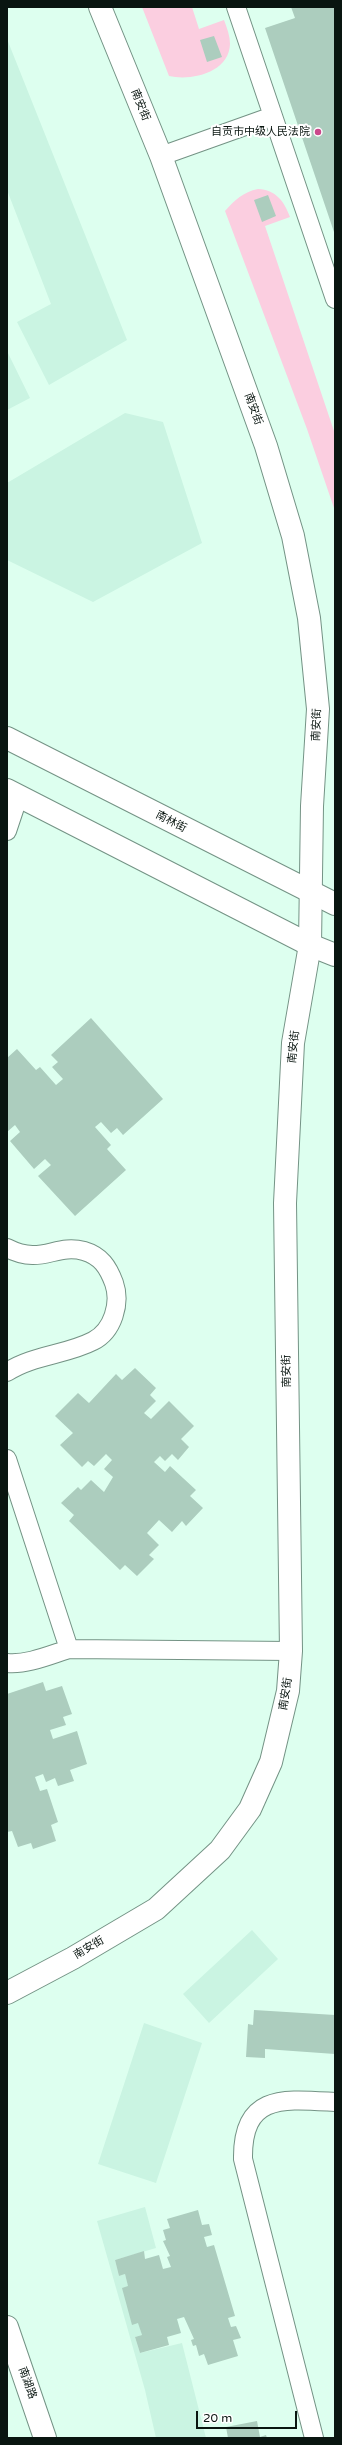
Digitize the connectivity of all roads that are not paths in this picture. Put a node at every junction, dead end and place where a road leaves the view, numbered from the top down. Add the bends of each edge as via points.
1 (100, 7) edge
2 (236, 7) edge
3 (273, 116) junction
4 (161, 156) junction
5 (335, 299) edge
6 (7, 738) edge
7 (13, 793) edge
8 (7, 831) edge
9 (311, 894) junction
10 (335, 904) edge
11 (310, 945) junction
12 (335, 955) edge
13 (7, 1248) edge
14 (7, 1372) edge
15 (7, 1459) edge
16 (69, 1649) junction
17 (291, 1651) junction
18 (7, 1663) edge
19 (7, 1993) edge
20 (335, 2102) edge
21 (7, 2327) edge
22 (45, 2438) edge
23 (314, 2438) edge

1 - 4 street, 南安街
2 - 3 lane
3 - 4 lane
3 - 5 lane
4 - 9 street, 南安街 via 266,446 293,536 309,618 318,710 312,806
6 - 9 street, 南林街
7 - 8 lane
7 - 11 street
9 - 10 street, 南林街
9 - 11 street, 南安街
11 - 12 street
11 - 17 street, 南安街 via 293,1043 284,1203
13 - 14 lane via 21,1255 39,1256 64,1250 83,1251 97,1256 108,1269 117,1299 114,1315 105,1331 93,1341 19,1364
15 - 16 lane
16 - 17 lane
16 - 18 lane via 28,1661
17 - 19 street, 南安街 via 288,1690 271,1762 250,1810 220,1850 156,1909
20 - 23 lane via 292,2099 277,2102 256,2114 248,2124 243,2139 243,2160
21 - 22 street, 南湖路

